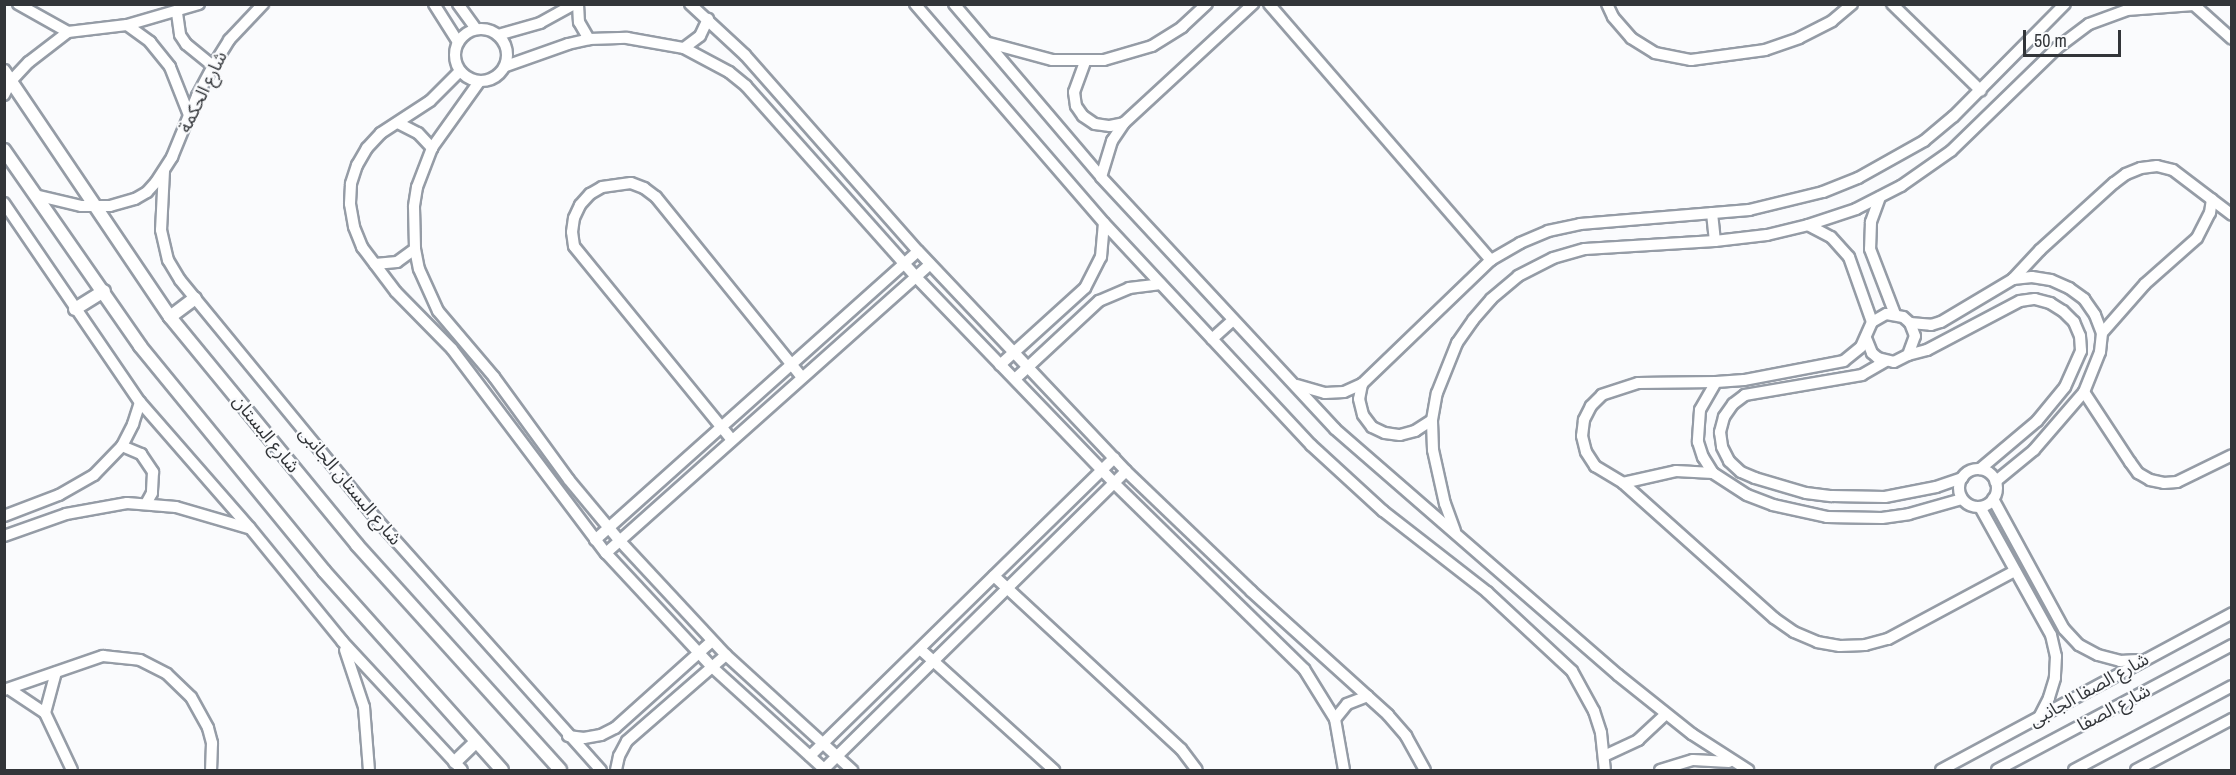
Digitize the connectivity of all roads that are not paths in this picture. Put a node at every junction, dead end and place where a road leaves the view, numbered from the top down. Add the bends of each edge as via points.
1 (18, 4) edge
2 (199, 4) edge
3 (263, 4) edge
4 (434, 4) edge
5 (458, 4) edge
6 (576, 4) edge
7 (690, 4) edge
8 (915, 4) edge
9 (954, 4) edge
10 (1207, 4) edge
11 (1253, 4) edge
12 (1269, 4) edge
13 (1607, 4) edge
14 (1852, 4) edge
15 (1892, 4) edge
16 (2066, 4) edge
17 (2194, 5) edge
18 (2128, 7) edge
19 (177, 13) junction
20 (708, 19) junction
21 (127, 25) junction
22 (476, 29) junction
23 (68, 32) junction
24 (498, 34) junction
25 (589, 39) junction
26 (2232, 39) edge
27 (458, 42) junction
28 (988, 42) junction
29 (684, 48) junction
30 (1085, 62) junction
31 (213, 66) junction
32 (506, 66) junction
33 (460, 71) junction
34 (8, 76) edge
35 (479, 82) junction
36 (1981, 91) junction
37 (4, 95) edge
38 (189, 115) junction
39 (398, 123) junction
40 (1124, 123) junction
41 (432, 148) junction
42 (4, 150) edge
43 (164, 171) junction
44 (1101, 177) junction
45 (34, 195) junction
46 (1880, 197) junction
47 (2212, 199) junction
48 (4, 203) edge
49 (96, 207) junction
50 (1712, 213) junction
51 (2232, 215) edge
52 (1104, 223) junction
53 (1808, 225) junction
54 (1715, 241) junction
55 (415, 249) junction
56 (918, 251) junction
57 (1491, 260) junction
58 (375, 264) junction
59 (904, 264) junction
60 (930, 264) junction
61 (915, 276) junction
62 (2013, 279) junction
63 (1161, 284) junction
64 (1997, 290) junction
65 (104, 291) junction
66 (195, 298) junction
67 (2006, 307) junction
68 (75, 309) junction
69 (1895, 314) junction
70 (170, 317) junction
71 (1233, 320) junction
72 (1872, 322) junction
73 (1910, 323) junction
74 (2102, 333) junction
75 (1866, 338) junction
76 (1212, 339) junction
77 (2081, 351) junction
78 (2100, 352) junction
79 (1014, 353) junction
80 (1908, 354) junction
81 (1886, 361) junction
82 (792, 364) junction
83 (1000, 365) junction
84 (1028, 367) junction
85 (802, 377) junction
86 (1015, 380) junction
87 (1744, 380) junction
88 (1290, 381) junction
89 (1716, 382) junction
90 (1362, 384) junction
91 (2084, 392) junction
92 (1745, 395) junction
93 (140, 402) junction
94 (1432, 420) junction
95 (722, 427) junction
96 (732, 440) junction
97 (122, 446) junction
98 (2232, 455) edge
99 (1114, 458) junction
100 (1980, 469) junction
101 (1102, 470) junction
102 (1126, 471) junction
103 (1713, 472) junction
104 (1755, 478) junction
105 (1962, 478) junction
106 (1995, 482) junction
107 (1114, 483) junction
108 (1623, 483) junction
109 (1747, 495) junction
110 (1962, 499) junction
111 (1993, 499) junction
112 (147, 502) junction
113 (1980, 507) junction
114 (4, 516) edge
115 (610, 527) junction
116 (250, 528) junction
117 (1455, 531) junction
118 (4, 536) edge
119 (596, 540) junction
120 (620, 540) junction
121 (606, 553) junction
122 (2015, 571) junction
123 (994, 576) junction
124 (1007, 589) junction
125 (2232, 613) edge
126 (342, 641) junction
127 (712, 641) junction
128 (2232, 645) edge
129 (920, 649) junction
130 (698, 653) junction
131 (726, 655) junction
132 (2142, 660) junction
133 (934, 661) junction
134 (712, 667) junction
135 (56, 672) junction
136 (2232, 686) edge
137 (7, 689) edge
138 (1368, 696) junction
139 (45, 713) junction
140 (1666, 714) junction
141 (2039, 717) junction
142 (1335, 719) junction
143 (2232, 719) edge
144 (568, 736) junction
145 (475, 743) junction
146 (822, 744) junction
147 (810, 756) junction
148 (838, 756) junction
149 (1604, 756) junction
150 (1735, 763) junction
151 (459, 766) edge
152 (825, 770) edge
153 (1945, 770) edge
154 (72, 771) edge
155 (211, 771) edge
156 (369, 771) edge
157 (502, 771) edge
158 (560, 771) edge
159 (600, 771) edge
160 (616, 771) edge
161 (852, 771) edge
162 (1054, 771) edge
163 (1197, 771) edge
164 (1344, 771) edge
165 (1425, 771) edge
166 (1605, 771) edge
167 (1660, 771) edge
168 (1748, 771) edge
169 (1997, 771) edge
170 (2074, 771) edge
171 (2136, 771) edge

1 - 23 street
2 - 19 street
3 - 31 street, شارع الحكمة via 229,40
4 - 27 street
5 - 22 street
6 - 24 street via 540,23
6 - 25 street via 579,22
7 - 20 street
8 - 52 street
9 - 28 street
10 - 30 street via 1182,27 1152,46
11 - 40 street
12 - 57 street
13 - 14 street via 1631,38 1655,53 1691,60 1765,50 1832,21
15 - 36 street
16 - 36 street
17 - 18 street
17 - 26 street
18 - 46 street via 2072,35 1951,151
19 - 21 street
19 - 31 street via 186,44
20 - 29 street via 700,36
20 - 56 street via 786,100
21 - 23 street
21 - 38 street via 150,42 165,60
22 - 24 street
22 - 27 street
23 - 34 street
24 - 32 street via 508,55
25 - 29 street via 637,39
25 - 32 street
27 - 33 street via 455,52
28 - 30 street via 1052,60
28 - 44 street
29 - 59 street via 729,72 746,86
30 - 40 street via 1074,92 1076,106 1095,124
31 - 38 street, شارع الحكمة
32 - 35 street via 490,81
33 - 35 street
33 - 39 street via 430,101
34 - 37 street
34 - 49 street, شارع البستان
35 - 41 street
36 - 50 street via 1924,141 1858,178 1786,203
38 - 43 street, شارع الحكمة
39 - 41 street via 418,133
39 - 58 street via 367,148 351,184 354,227
40 - 44 street via 1112,141
41 - 55 street via 423,167 414,207
42 - 45 street
43 - 49 street via 135,199
43 - 66 street, شارع البستان الجانبى via 160,215 164,245 168,260
44 - 71 street
45 - 49 street
45 - 65 street
46 - 53 street
46 - 69 street via 1871,222 1870,249
47 - 51 street
47 - 62 street via 2173,170 2157,166 2126,174
47 - 74 street via 2208,220 2197,238 2145,284
48 - 68 street
49 - 70 street, شارع البستان
50 - 54 street
50 - 57 street via 1580,224 1529,239
52 - 63 street
52 - 79 street via 1101,257 1086,288
53 - 54 street
53 - 72 street via 1831,237 1849,257
54 - 94 street via 1584,249 1553,258 1518,276 1491,299 1457,343 1440,385
55 - 58 street via 397,262
55 - 115 street via 419,269 438,311
56 - 59 street
56 - 60 street
57 - 90 street
58 - 119 street via 396,292 452,349
59 - 61 street
59 - 82 street
60 - 61 street
60 - 79 street
61 - 83 street
61 - 85 street
62 - 64 street
62 - 74 street via 2051,280 2069,288 2089,307
63 - 76 street
63 - 84 street via 1129,288 1099,302
64 - 67 street
64 - 73 street via 1941,322
65 - 68 street
65 - 145 street via 140,346 209,432
66 - 70 street
66 - 144 street, شارع البستان الجانبى via 379,522
67 - 77 street via 2035,299 2063,310 2080,336
67 - 80 street via 1927,350
68 - 93 street
69 - 72 street
69 - 73 street
70 - 158 street, شارع البستان via 365,554
71 - 76 street
71 - 88 street
72 - 75 street
73 - 80 street via 1915,336
74 - 78 street
75 - 81 street via 1872,353
75 - 87 street via 1844,361
76 - 149 street via 1352,483 1487,592 1572,671 1594,711
77 - 78 street
77 - 100 street via 2054,403 2019,439
78 - 91 street
79 - 83 street
79 - 84 street
80 - 81 street via 1901,360
81 - 92 street via 1862,375
82 - 85 street
82 - 95 street
82 - 95 street via 656,196 644,188 623,183 590,194 574,218 574,246
83 - 86 street
84 - 86 street
84 - 99 street
85 - 96 street
86 - 101 street
87 - 89 street
87 - 92 street
88 - 90 street via 1307,390 1326,393 1344,392
88 - 117 street via 1369,460
89 - 103 street via 1700,410 1697,426 1703,458
89 - 108 street via 1638,383 1602,395 1591,406 1582,436 1586,452 1595,466
90 - 94 street via 1359,399 1363,415 1372,427 1400,435 1416,431
91 - 98 street via 2138,473 2150,480 2177,482
91 - 106 street via 2034,450
92 - 104 street via 1732,404 1720,432 1729,461
93 - 97 street
93 - 116 street
94 - 117 street via 1438,476
95 - 96 street
95 - 115 street
96 - 120 street
97 - 112 street via 141,454 153,472
97 - 114 street via 83,483
99 - 101 street
99 - 102 street
100 - 105 street
100 - 106 street
101 - 107 street
101 - 123 street
102 - 107 street
102 - 138 street
103 - 108 street via 1676,471
103 - 109 street
104 - 105 street via 1806,493 1858,498 1911,493
104 - 109 street
105 - 110 street
106 - 111 street
107 - 124 street
107 - 142 street via 1288,651 1318,689
108 - 122 street via 1774,618 1816,642 1865,645 1888,639
109 - 110 street via 1800,512 1854,519 1910,514
110 - 113 street
111 - 113 street
111 - 132 street via 2064,629 2079,645 2098,655 2120,661
112 - 116 street
112 - 118 street via 86,508
113 - 122 street
115 - 119 street
115 - 120 street
116 - 126 street
117 - 140 street
119 - 121 street
120 - 121 street
120 - 127 street
121 - 130 street
122 - 141 street via 2052,635 2056,656 2052,688
123 - 124 street
123 - 129 street
124 - 133 street
124 - 163 street via 1181,749
125 - 132 street, شارع الصفا الجانبى
126 - 151 street
126 - 156 street via 363,707
127 - 130 street
127 - 131 street
128 - 169 street, شارع الصفا
129 - 133 street
129 - 146 street
130 - 134 street
130 - 144 street via 615,728 592,737
131 - 134 street
131 - 146 street
132 - 141 street, شارع الصفا الجانبى
133 - 148 street
133 - 162 street
134 - 147 street
134 - 160 street via 627,741
135 - 137 street
135 - 139 street
135 - 155 street via 114,656 140,660 168,674 191,697 208,728
136 - 170 street, شارع الصفا
137 - 139 street
138 - 142 street via 1347,704
138 - 165 street via 1406,736
139 - 154 street
140 - 149 street via 1638,740
140 - 150 street
141 - 153 street, شارع الصفا الجانبى
142 - 164 street
143 - 171 street
144 - 159 street, شارع البستان الجانبى
145 - 151 street
145 - 157 street
146 - 147 street
146 - 148 street
147 - 152 street
148 - 152 street
148 - 161 street
149 - 166 street
150 - 167 street via 1693,760
150 - 168 street

